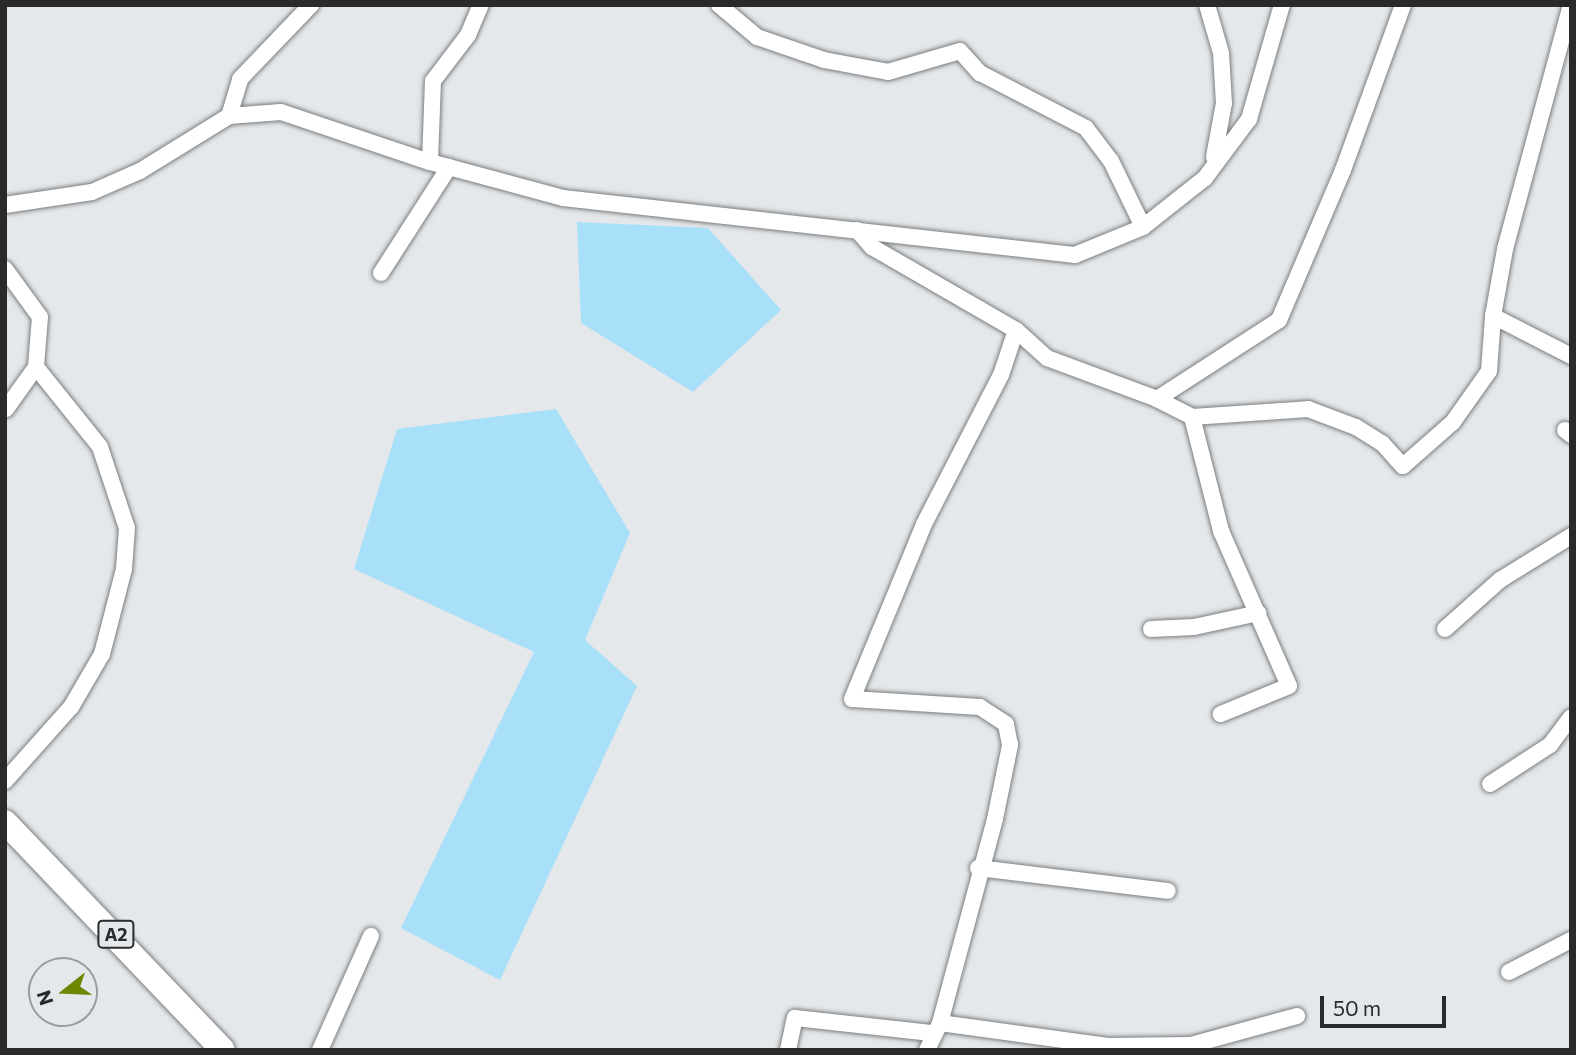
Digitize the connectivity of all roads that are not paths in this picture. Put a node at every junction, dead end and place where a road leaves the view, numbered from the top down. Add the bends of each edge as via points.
1 (311, 5) edge
2 (481, 5) edge
3 (719, 5) edge
4 (1207, 5) edge
5 (1282, 5) edge
6 (1402, 5) edge
7 (1571, 5) edge
8 (229, 116) junction
9 (430, 162) junction
10 (449, 167) junction
11 (1205, 178) junction
12 (5, 205) edge
13 (1143, 227) junction
14 (857, 230) junction
15 (5, 269) edge
16 (381, 274) dead end
17 (1493, 316) junction
18 (1016, 330) junction
19 (1571, 356) edge
20 (36, 367) junction
21 (1157, 399) junction
22 (6, 410) edge
23 (1192, 417) junction
24 (1571, 536) edge
25 (1259, 612) junction
26 (1151, 629) dead end
27 (1445, 629) dead end
28 (1221, 714) dead end
29 (1571, 717) edge
30 (5, 782) edge
31 (1490, 784) dead end
32 (5, 822) edge
33 (978, 868) junction
34 (1168, 891) dead end
35 (371, 936) dead end
36 (1571, 940) edge
37 (1509, 972) dead end
38 (1297, 1016) dead end
39 (935, 1028) junction
40 (223, 1050) edge
41 (320, 1050) edge
42 (788, 1050) edge
43 (928, 1050) edge

1 - 8 street via 240,79
2 - 9 street via 468,35 433,81
3 - 13 street via 757,37 824,60 888,72 960,51 980,73 1086,128 1111,161
4 - 11 street via 1221,53 1224,103 1221,142
5 - 11 street via 1249,119
6 - 21 street via 1343,170 1279,320
7 - 17 street via 1505,249
8 - 9 street via 281,112
8 - 12 street via 115,184 46,202
9 - 10 street
10 - 14 street via 563,198
10 - 16 street
11 - 13 street
13 - 14 street via 1075,255
14 - 18 street via 872,247
15 - 20 street via 40,317
17 - 19 street
17 - 23 street via 1489,371 1454,422 1403,466 1382,443 1356,427 1308,409
18 - 21 street via 1047,358
18 - 33 street via 1001,375 924,524 852,699 980,708 1006,724 1010,745
20 - 22 street
20 - 30 street via 100,447 127,528 124,569 102,654 71,707
21 - 23 street
23 - 25 street via 1199,459 1221,531
24 - 27 street via 1500,580
25 - 26 street via 1194,627
25 - 28 street via 1289,686
29 - 31 street via 1550,745
32 - 40 main road, A2
33 - 34 street
33 - 39 street
35 - 41 street
36 - 37 street
38 - 39 street via 1191,1045 1109,1046
39 - 42 street via 795,1018
39 - 43 street

